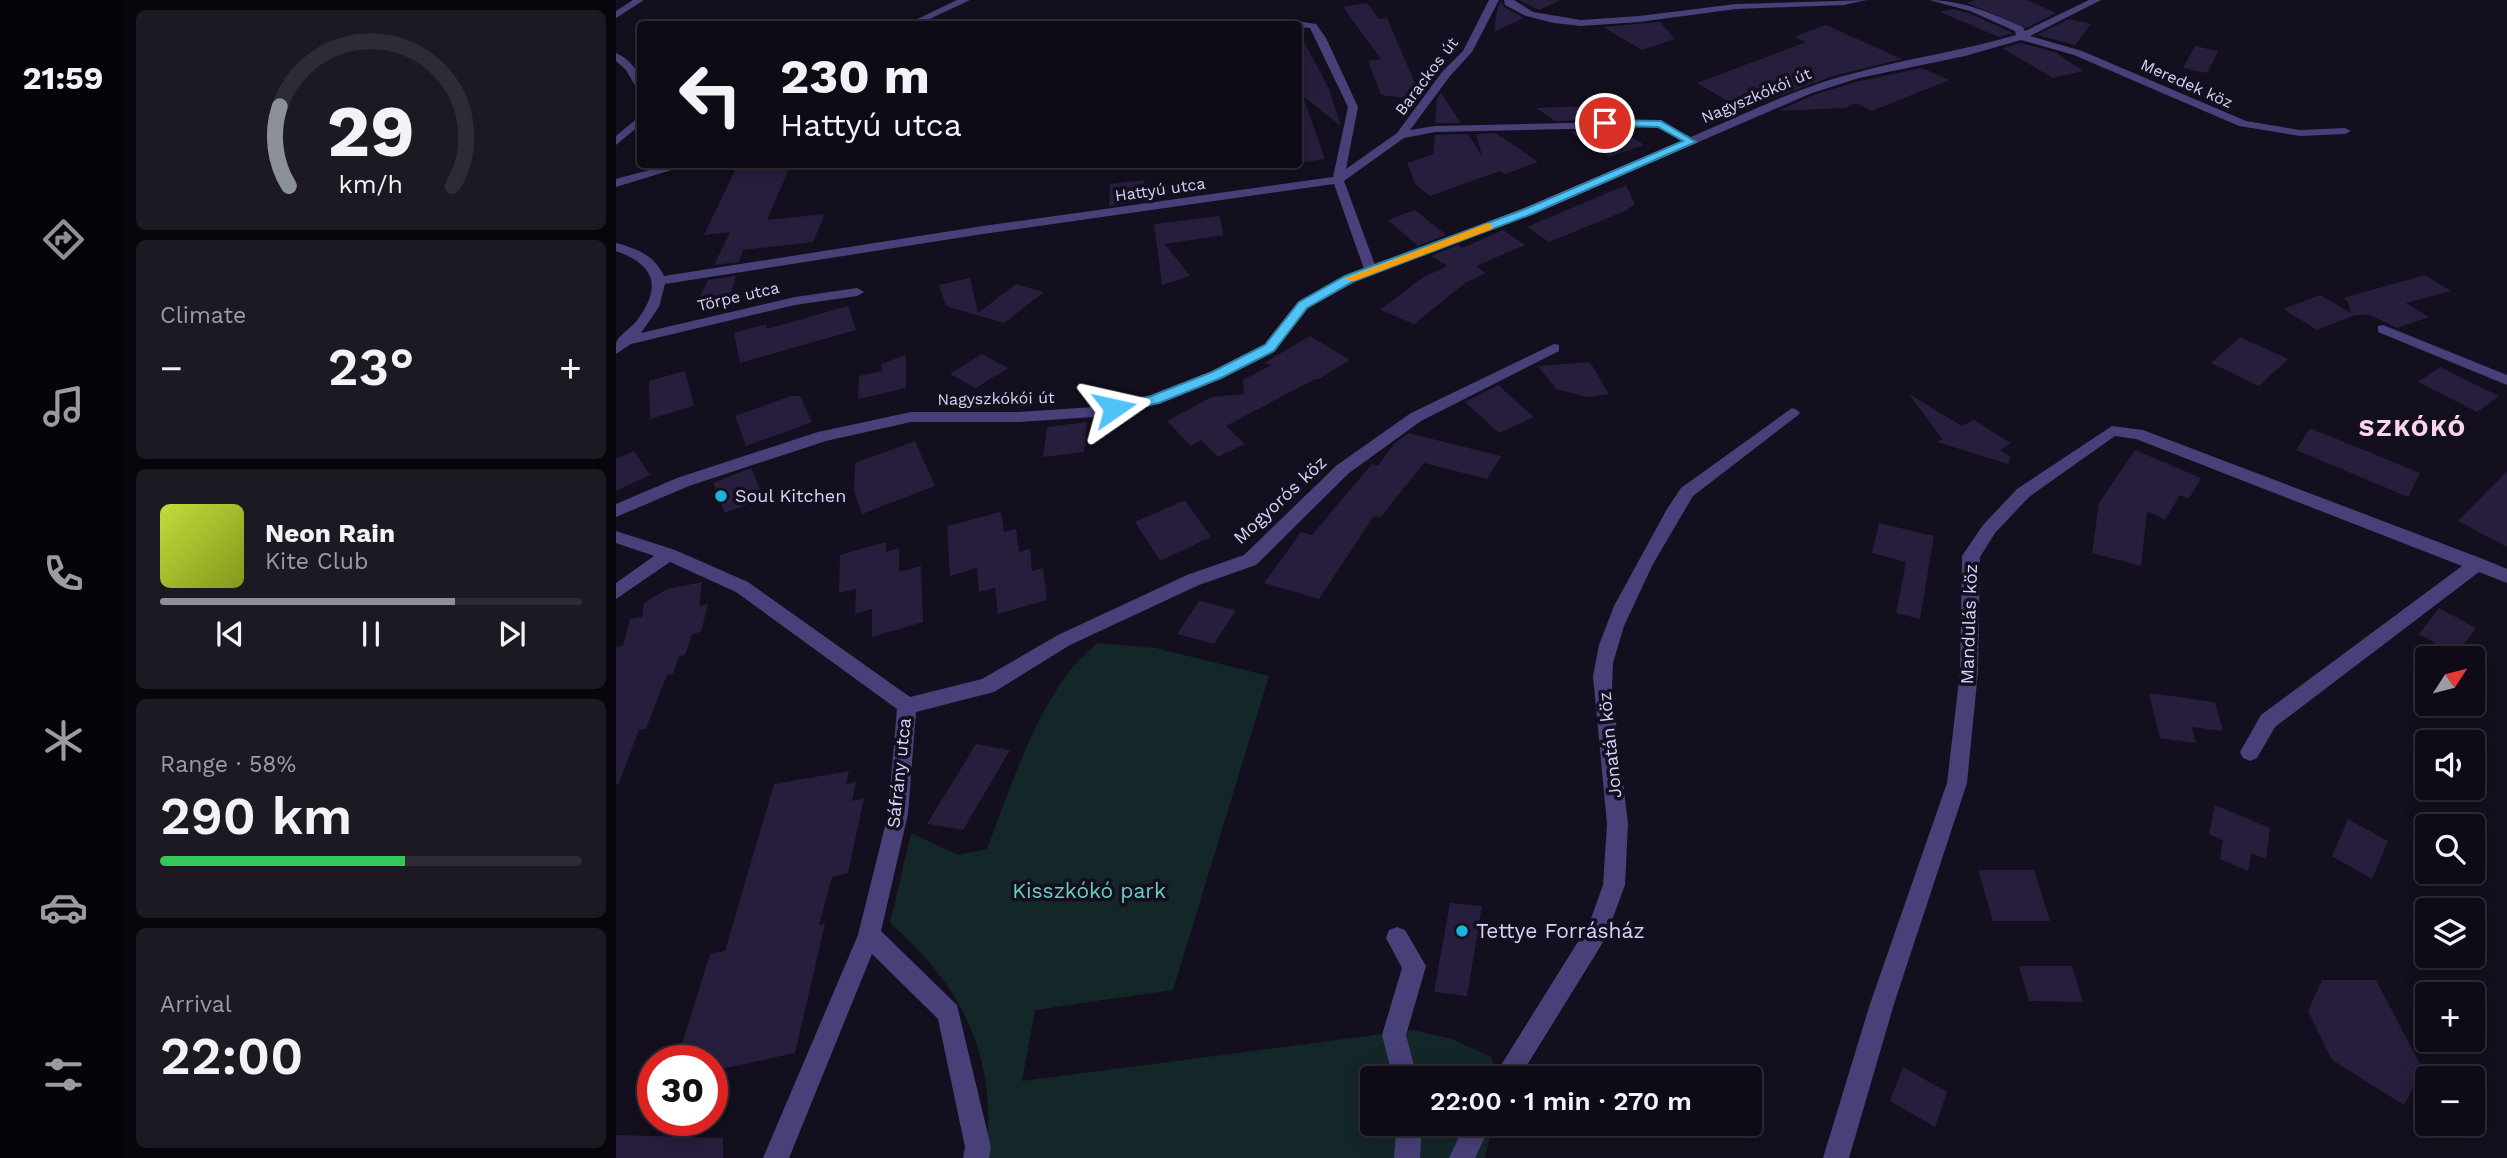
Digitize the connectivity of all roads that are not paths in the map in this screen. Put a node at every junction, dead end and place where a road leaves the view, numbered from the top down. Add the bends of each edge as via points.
1 (639, 0) edge
2 (965, 0) edge
3 (1494, 0) edge
4 (1509, 0) edge
5 (1862, 0) edge
6 (1934, 0) edge
7 (2096, 0) edge
8 (616, 15) edge
9 (919, 21) edge
10 (1302, 25) edge
11 (2021, 37) junction
12 (616, 56) edge
13 (637, 80) edge
14 (637, 119) edge
15 (2345, 131) dead end
16 (1401, 135) junction
17 (616, 142) edge
18 (1691, 142) junction
19 (671, 168) edge
20 (1338, 180) junction
21 (616, 183) edge
22 (616, 247) edge
23 (1371, 271) junction
24 (660, 281) junction
25 (857, 292) dead end
26 (2383, 329) dead end
27 (628, 340) junction
28 (1554, 348) dead end
29 (616, 350) edge
30 (2507, 380) edge
31 (1792, 413) dead end
32 (616, 511) edge
33 (616, 537) edge
34 (669, 554) junction
35 (2477, 564) junction
36 (2507, 576) edge
37 (616, 592) edge
38 (907, 705) junction
39 (2250, 752) dead end
40 (869, 935) junction
41 (1397, 937) dead end
42 (1402, 1066) edge
43 (1512, 1066) edge
44 (1409, 1136) edge
45 (1472, 1136) edge
46 (775, 1158) edge
47 (976, 1158) edge
48 (1407, 1158) edge
49 (1462, 1158) edge
50 (1836, 1158) edge

1 - 8 street
2 - 9 street
3 - 16 street, Barackos út via 1467,52
4 - 5 street via 1526,14 1596,22 1718,8 1818,6
6 - 11 street via 1973,9 2020,29
7 - 11 street, Nagyszkókói út
10 - 20 street via 1313,26 1321,38 1353,107
11 - 15 street, Meredek köz via 2078,53 2243,124 2300,133
11 - 18 street, Nagyszkókói út via 1857,75 1808,91
12 - 13 street
14 - 17 street
16 - 18 street, Hattyú utca via 1435,129 1661,124
16 - 20 street, Hattyú utca
18 - 23 street, Nagyszkókói út
19 - 21 street
20 - 23 street
20 - 24 street, Hattyú utca
22 - 24 street via 648,259
23 - 32 street, Nagyszkókói út via 1303,305 1269,348 1154,400 1094,412 911,417 823,436 683,482
24 - 27 street via 653,309
25 - 27 street, Törpe utca via 795,301
26 - 30 street
27 - 29 street
28 - 38 street, Mogyorós köz via 1416,416 1343,469 1250,560 1193,580 1064,640 987,687
31 - 43 street, Jonatán köz via 1687,492 1610,638 1603,709 1617,819 1615,883 1606,915 1587,950
33 - 34 street, Sáfrány utca
34 - 37 street
34 - 38 street, Sáfrány utca via 742,587
35 - 36 street, Mandulás köz
35 - 39 street via 2269,721
35 - 50 street, Mandulás köz via 2138,434 2112,431 2023,493 1970,556 1969,672 1957,783 1882,1004
38 - 40 street, Sáfrány utca via 898,814
40 - 46 street, Sáfrány utca
40 - 47 street via 949,1013 978,1147
41 - 42 street via 1414,966 1394,1035
44 - 48 street
45 - 49 street

